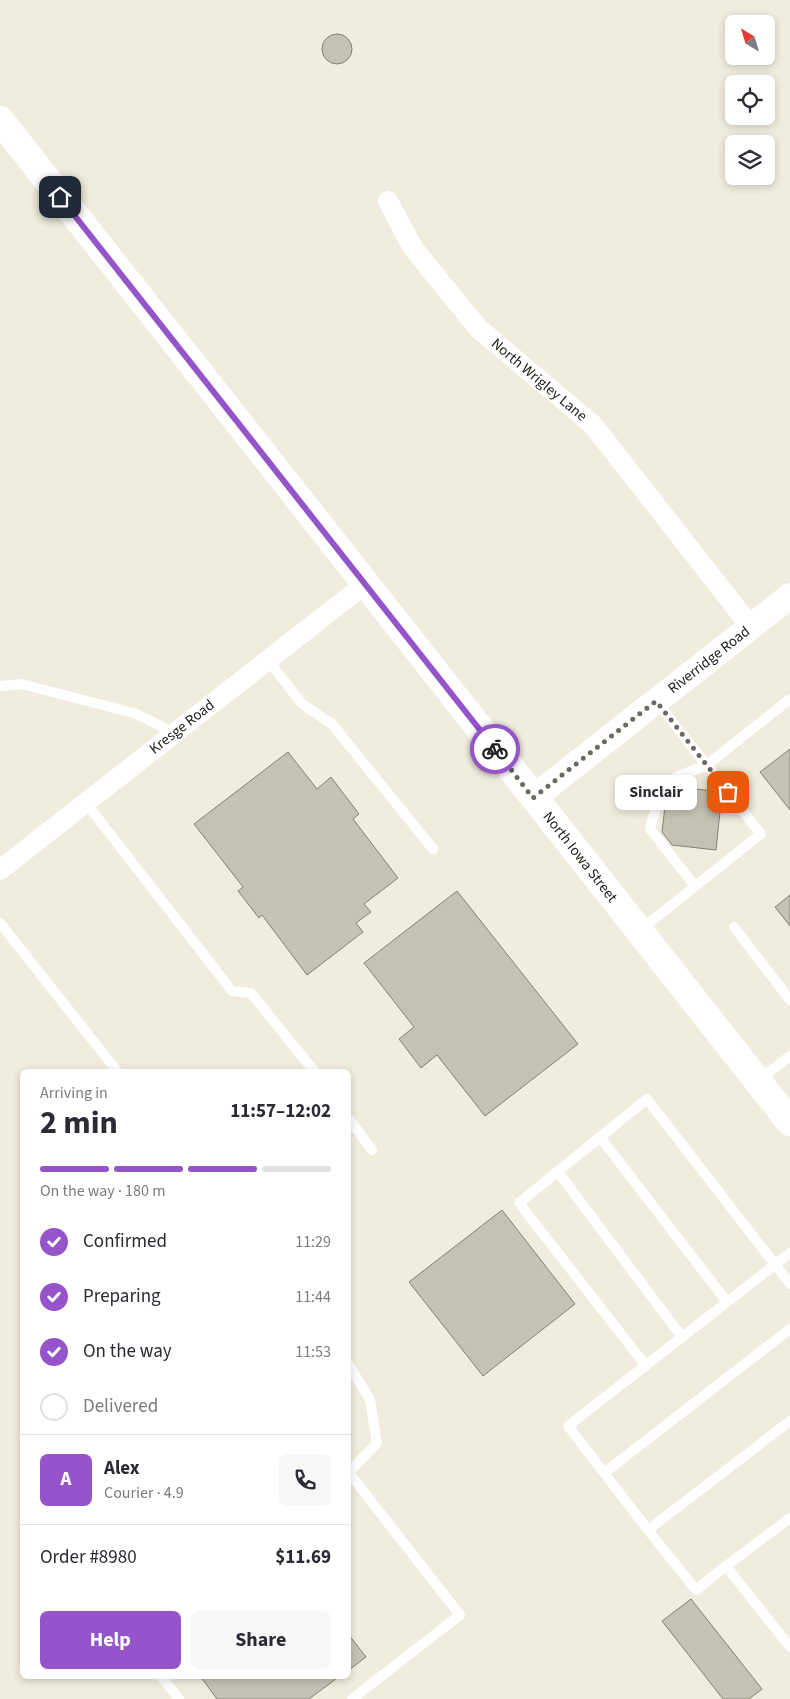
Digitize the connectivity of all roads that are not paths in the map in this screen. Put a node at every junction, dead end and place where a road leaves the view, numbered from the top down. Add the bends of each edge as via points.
1 (0, 120) edge
2 (388, 201) dead end
3 (365, 584) junction
4 (790, 596) edge
5 (751, 627) junction
6 (268, 660) junction
7 (0, 686) edge
8 (790, 699) edge
9 (656, 701) junction
10 (175, 733) junction
11 (707, 765) junction
12 (533, 798) junction
13 (86, 803) junction
14 (433, 850) dead end
15 (0, 870) edge
16 (695, 886) junction
17 (0, 923) edge
18 (734, 927) dead end
19 (638, 931) junction
20 (790, 1000) edge
21 (790, 1056) edge
22 (115, 1069) edge
23 (312, 1069) edge
24 (757, 1081) junction
25 (351, 1121) edge
26 (790, 1122) edge
27 (600, 1137) junction
28 (372, 1150) dead end
29 (558, 1172) junction
30 (790, 1253) edge
31 (775, 1264) junction
32 (790, 1284) edge
33 (727, 1302) junction
34 (790, 1329) edge
35 (682, 1338) junction
36 (646, 1366) junction
37 (351, 1368) edge
38 (790, 1421) edge
39 (351, 1470) edge
40 (604, 1473) junction
41 (351, 1475) edge
42 (790, 1518) edge
43 (648, 1530) junction
44 (726, 1566) junction
45 (790, 1647) edge
46 (163, 1679) edge
47 (179, 1699) edge
48 (352, 1699) edge

1 - 3 main road, North Iowa Street
2 - 5 street, North Wrigley Lane via 412,248 478,328 592,425
3 - 6 street, Kresge Road
3 - 12 main road, North Iowa Street
4 - 5 street, Riverridge Road
5 - 9 street, Riverridge Road
6 - 10 street, Kresge Road
6 - 14 lane via 302,704 332,724
7 - 10 lane via 21,684 134,713
8 - 11 lane
9 - 11 lane
9 - 12 street, Riverridge Road
10 - 13 street, Kresge Road
11 - 16 lane via 676,778 660,793 650,829
11 - 16 lane via 762,834
12 - 19 main road, North Iowa Street
13 - 15 street, Kresge Road
13 - 23 lane via 232,991 251,994
16 - 19 lane
17 - 22 lane
18 - 20 lane
19 - 24 main road, North Iowa Street
21 - 24 lane
24 - 26 main road, North Iowa Street
25 - 28 lane
27 - 29 lane
27 - 31 lane via 648,1099
27 - 33 lane
29 - 35 lane
29 - 36 lane via 519,1204
30 - 31 lane
31 - 32 lane
31 - 33 lane
33 - 35 lane
34 - 40 lane
35 - 36 lane
36 - 40 lane via 568,1426
37 - 39 lane via 370,1400 377,1443
38 - 43 lane
40 - 43 lane
41 - 48 lane via 460,1615
42 - 44 lane
43 - 44 lane via 696,1590
44 - 45 lane
46 - 47 lane

